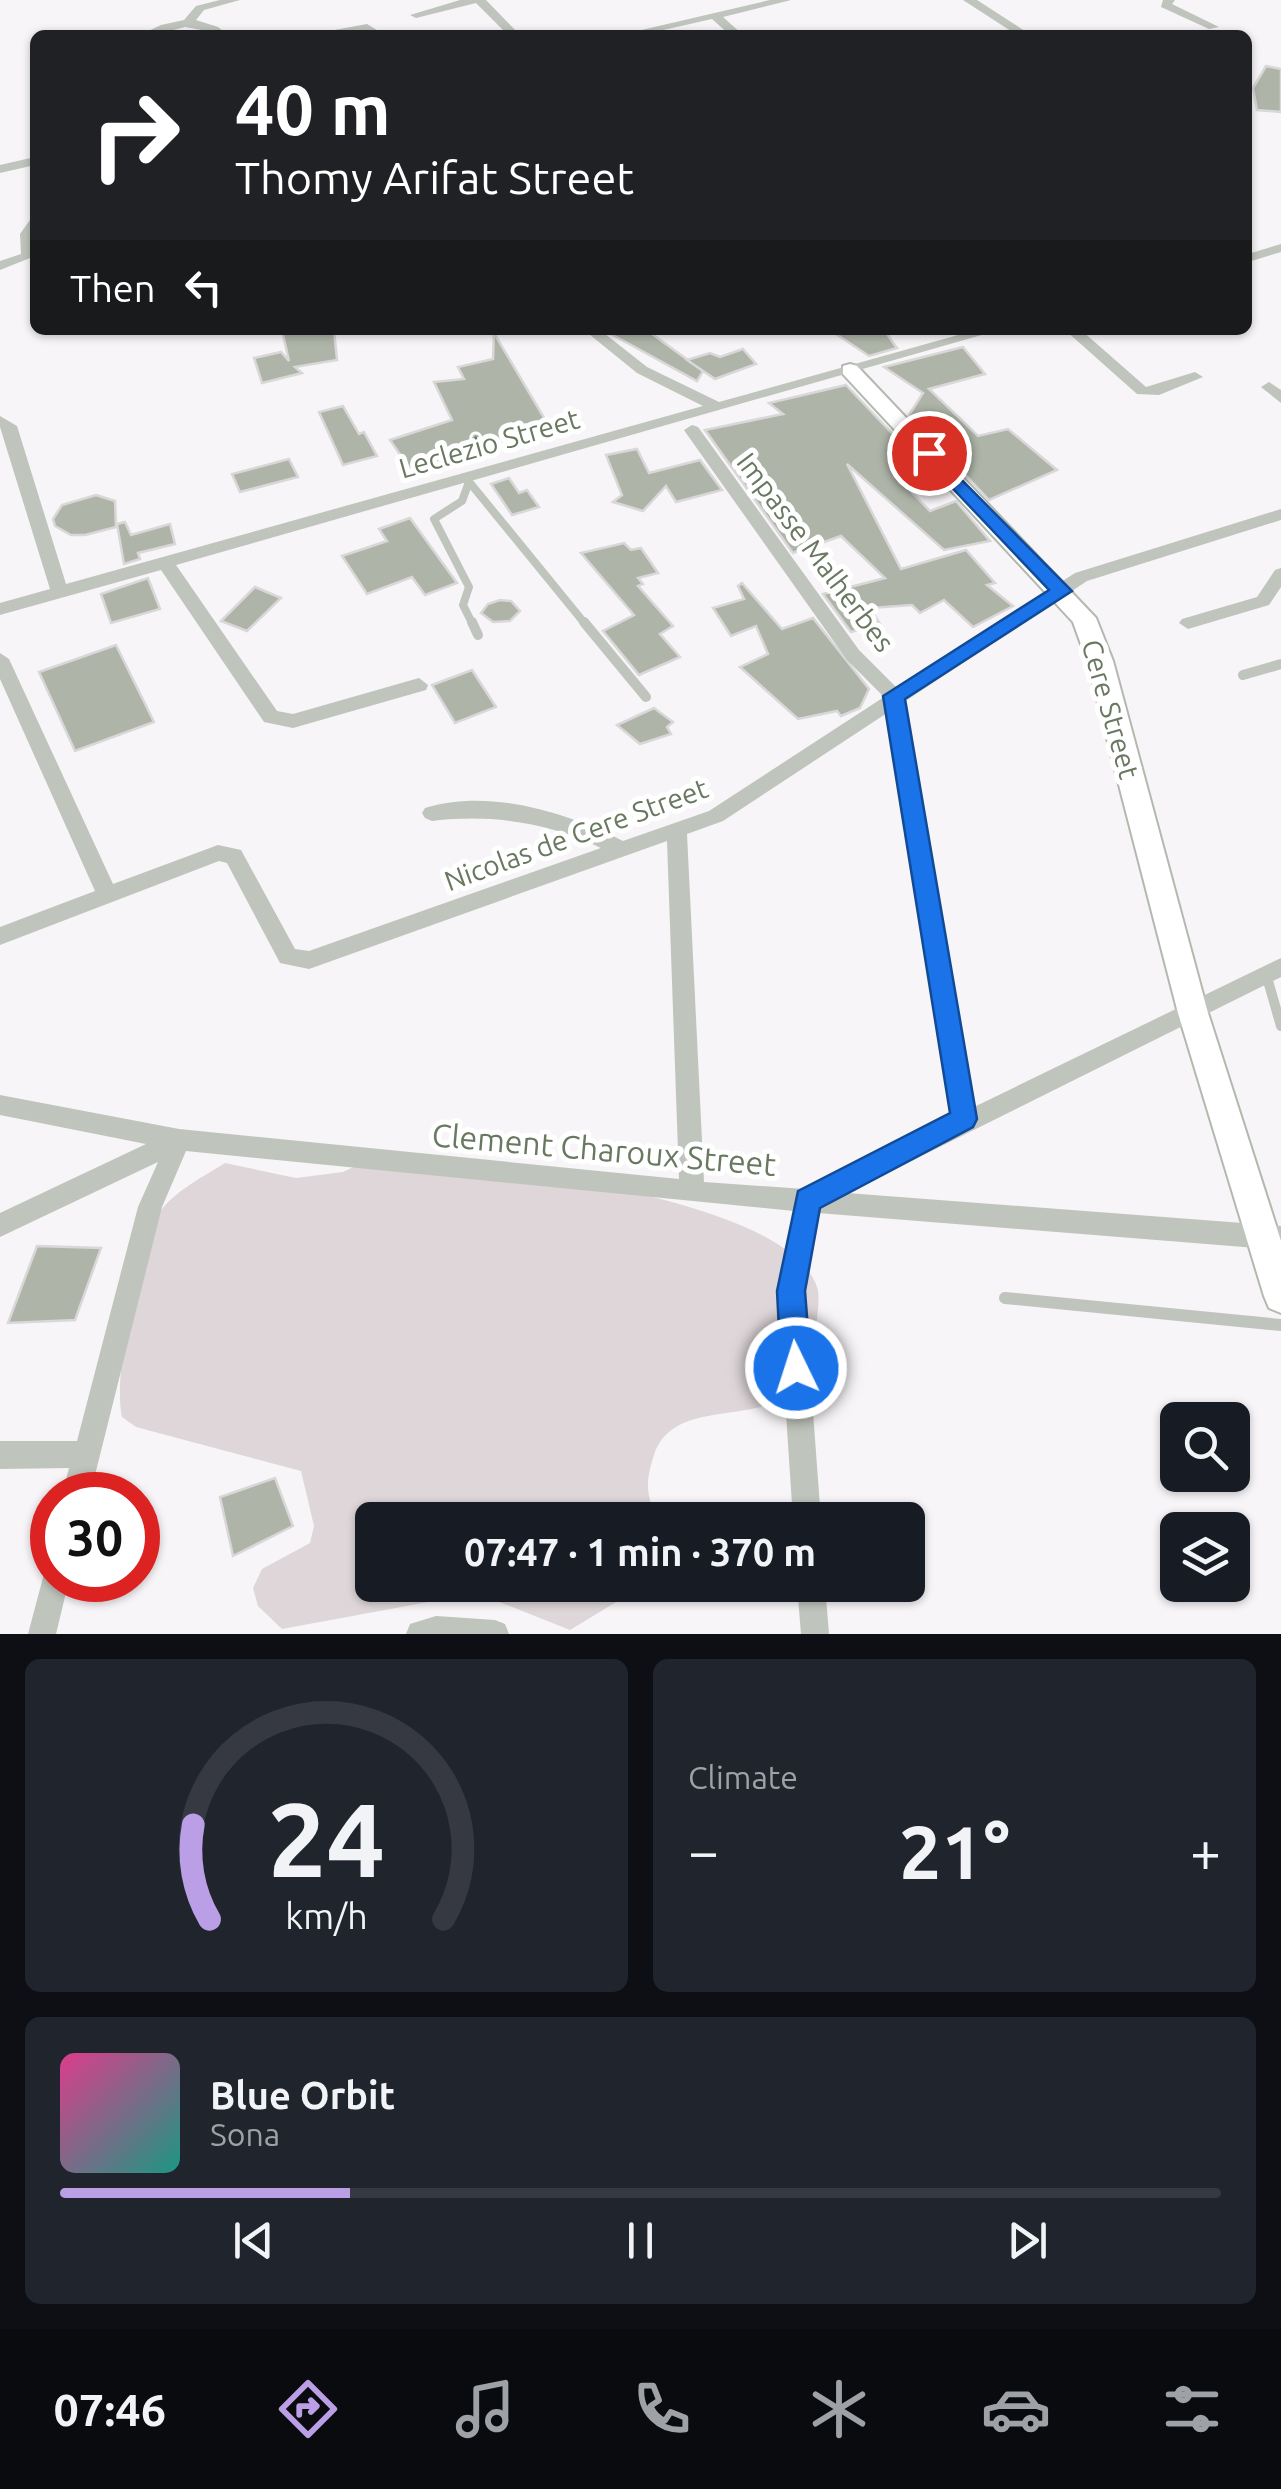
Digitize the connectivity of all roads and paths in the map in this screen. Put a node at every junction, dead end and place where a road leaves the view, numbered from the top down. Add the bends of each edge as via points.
1 (234, 0) edge
2 (477, 0) edge
3 (785, 0) edge
4 (969, 0) edge
5 (1170, 0) edge
6 (416, 15) dead end
7 (716, 16) junction
8 (188, 23) junction
9 (164, 30) edge
10 (216, 30) edge
11 (509, 30) edge
12 (650, 30) edge
13 (731, 30) edge
14 (1018, 30) edge
15 (1205, 30) edge
16 (30, 162) edge
17 (0, 168) edge
18 (30, 230) edge
19 (1281, 248) edge
20 (1252, 257) edge
21 (0, 266) edge
22 (597, 335) edge
23 (974, 335) edge
24 (1078, 335) edge
25 (850, 370) junction
26 (1195, 377) dead end
27 (717, 407) junction
28 (0, 421) edge
29 (692, 430) dead end
30 (467, 480) junction
31 (1279, 517) edge
32 (166, 562) junction
33 (1281, 574) edge
34 (1062, 591) junction
35 (60, 592) junction
36 (0, 609) edge
37 (1188, 623) dead end
38 (478, 635) dead end
39 (0, 659) edge
40 (1281, 664) edge
41 (1243, 675) dead end
42 (419, 684) dead end
43 (894, 696) junction
44 (646, 697) dead end
45 (432, 814) dead end
46 (677, 834) junction
47 (624, 851) junction
48 (107, 894) junction
49 (0, 936) edge
50 (1274, 971) edge
51 (1193, 1013) junction
52 (1281, 1026) edge
53 (0, 1105) edge
54 (964, 1119) junction
55 (179, 1140) junction
56 (692, 1192) junction
57 (808, 1200) junction
58 (0, 1225) edge
59 (1273, 1237) edge
60 (1281, 1296) edge
61 (1004, 1298) dead end
62 (1281, 1325) edge
63 (86, 1454) junction
64 (0, 1455) edge
65 (82, 1472) edge
66 (806, 1502) edge
67 (50, 1602) edge
68 (813, 1602) edge
69 (42, 1634) edge
70 (420, 1634) edge
71 (495, 1634) edge
72 (815, 1634) edge

1 - 8 street via 200,8
2 - 6 street
2 - 11 street
3 - 7 street
4 - 14 street
5 - 15 street via 1165,5 1213,27
7 - 12 street
7 - 13 street
8 - 9 street
8 - 10 street
16 - 17 street
18 - 21 street via 28,256
19 - 20 street
22 - 27 street via 642,370
23 - 25 street, Leclezio Street
24 - 26 street via 1142,390
25 - 27 street, Leclezio Street
25 - 34 street, Cere Street
27 - 30 street, Leclezio Street
28 - 35 street via 9,426
29 - 43 street, Impasse Malherbes via 853,655
30 - 32 street, Leclezio Street
30 - 38 lane via 462,501 434,519 469,587 463,605
30 - 44 lane
31 - 34 street, Nicolas de Cere Street via 1081,577
32 - 35 street, Leclezio Street
32 - 42 street via 271,718 293,720
33 - 37 street via 1263,601
34 - 43 street, Nicolas de Cere Street
34 - 51 street, Cere Street via 1084,618 1100,660
35 - 36 street, Leclezio Street
39 - 48 street
40 - 41 lane
43 - 46 street, Nicolas de Cere Street via 744,801
43 - 54 street
45 - 47 street via 500,810 582,828
46 - 47 street, Nicolas de Cere Street
46 - 56 street
47 - 48 street, Nicolas de Cere Street via 308,960 288,958 234,856 218,853
48 - 49 street
50 - 51 street
50 - 52 lane
51 - 54 street
51 - 59 street, Cere Street
53 - 55 street, Clement Charoux Street
54 - 57 street
55 - 56 street, Clement Charoux Street
55 - 58 street
55 - 63 street via 150,1207
56 - 57 street, Clement Charoux Street
57 - 59 street, Clement Charoux Street
57 - 66 street via 791,1291
59 - 60 street, Cere Street
61 - 62 lane
63 - 64 street
63 - 65 street
67 - 69 street
68 - 72 street
70 - 71 street

